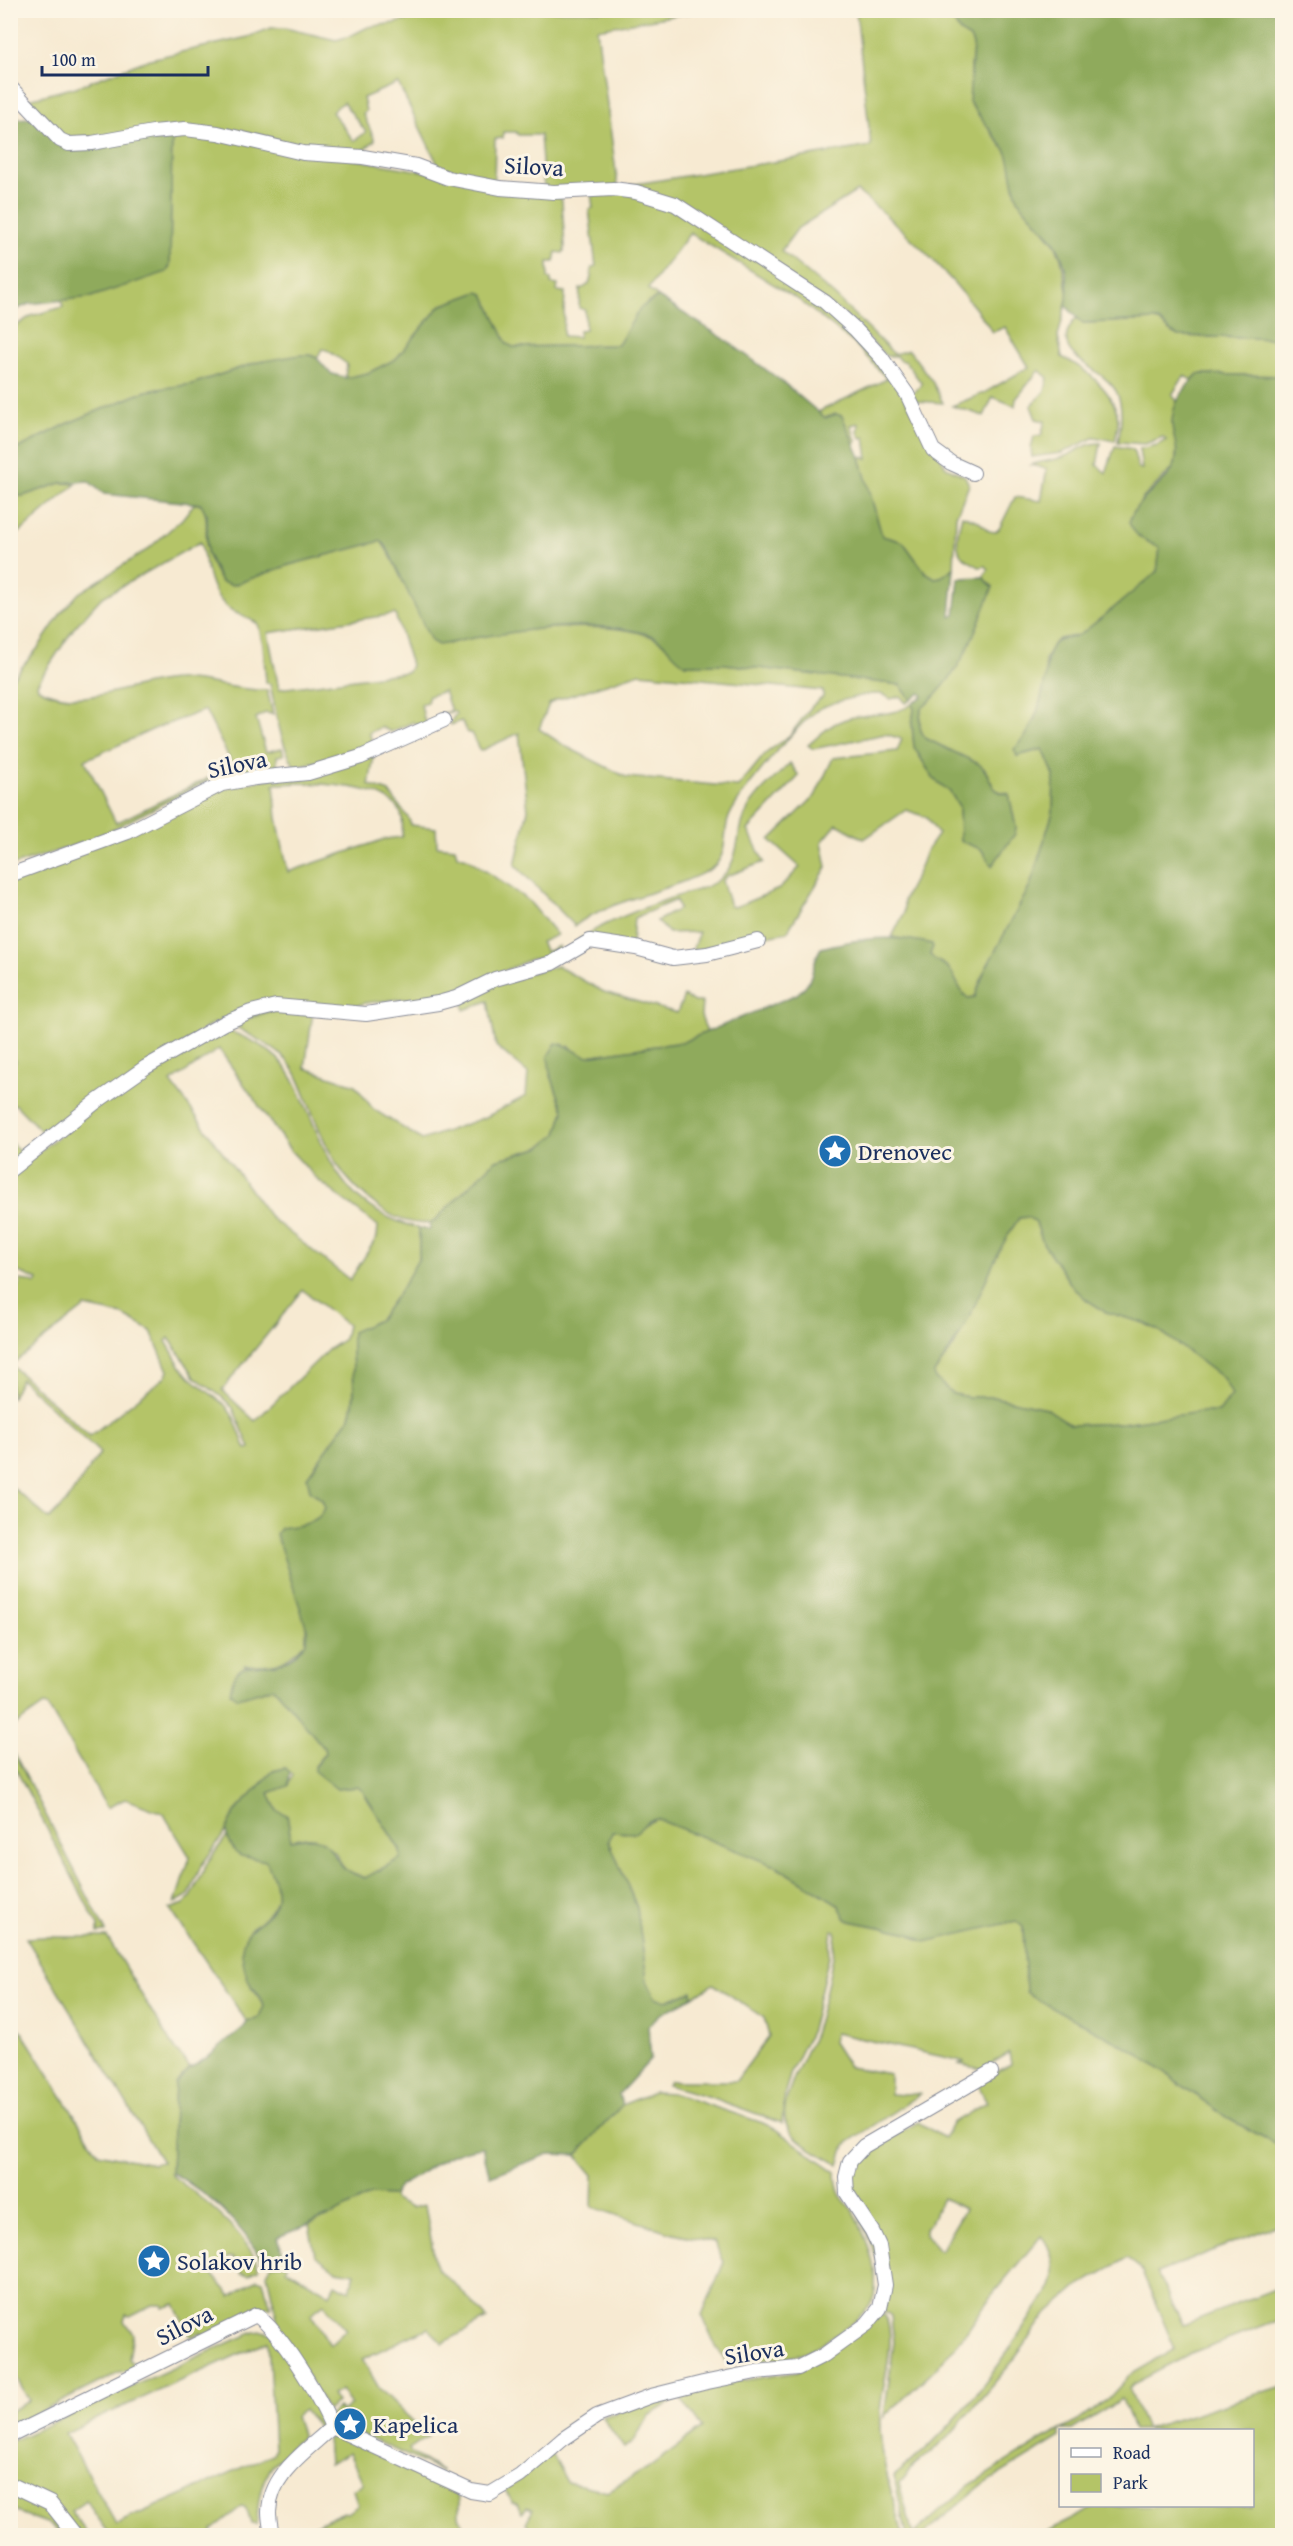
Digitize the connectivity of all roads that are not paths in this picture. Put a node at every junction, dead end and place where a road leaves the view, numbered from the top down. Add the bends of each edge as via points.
1 (10, 87) edge
2 (973, 473) dead end
3 (444, 720) dead end
4 (10, 875) edge
5 (758, 941) dead end
6 (10, 1170) edge
7 (991, 2072) dead end
8 (332, 2427) junction
9 (10, 2436) edge
10 (10, 2484) edge
11 (76, 2535) edge
12 (272, 2535) edge

1 - 2 street, Silova via 60,140 69,144 185,129 303,153 416,166 448,178 500,188 554,192 613,189 675,204 825,302 855,329 907,394 933,450
3 - 4 street, Silova via 361,757 308,773 222,784 128,832
5 - 6 street via 673,958 590,941 552,963 495,979 438,1003 366,1014 276,1006 251,1012 146,1067
7 - 8 street, Silova via 864,2146 850,2161 847,2193 876,2239 884,2264 885,2285 880,2308 867,2324 824,2355 798,2368 756,2372 651,2396 597,2416 520,2476 490,2494 471,2492
8 - 9 street, Silova via 297,2366 267,2323 256,2315
8 - 12 street via 287,2466 277,2484 269,2511
10 - 11 street via 50,2503

